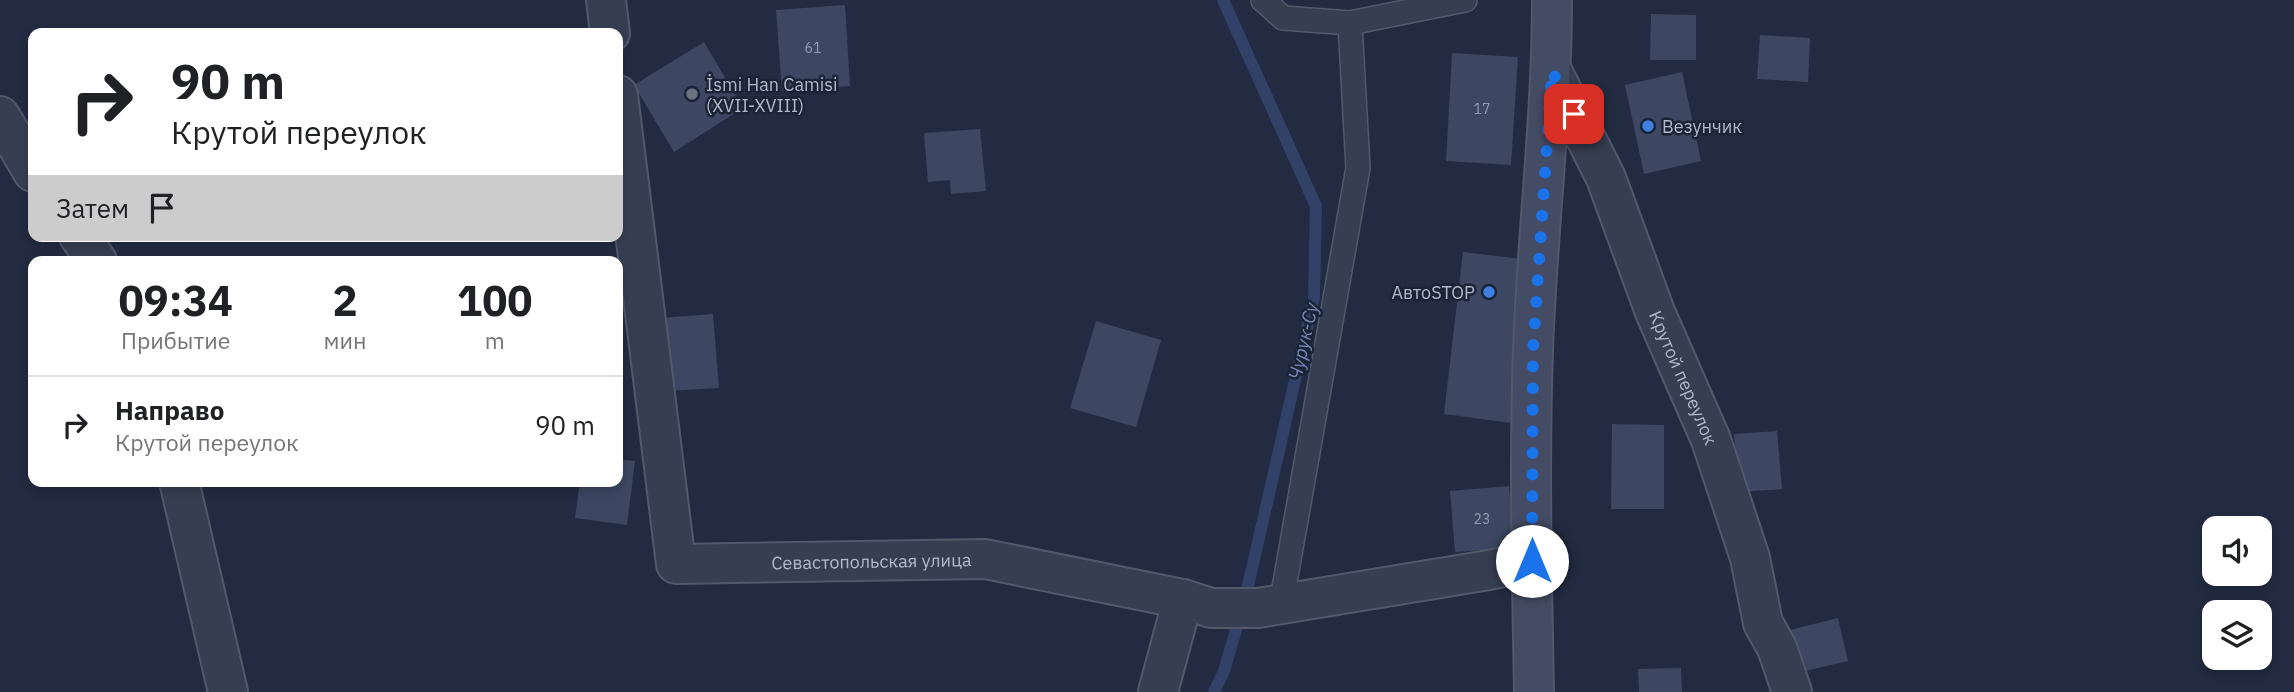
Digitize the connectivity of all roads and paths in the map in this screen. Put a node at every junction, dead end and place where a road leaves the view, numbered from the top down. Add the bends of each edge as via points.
1 (606, 0) edge
2 (1264, 0) edge
3 (1465, 0) edge
4 (1552, 0) edge
5 (1350, 23) junction
6 (609, 28) edge
7 (1552, 71) junction
8 (0, 117) edge
9 (623, 135) edge
10 (28, 164) edge
11 (180, 487) edge
12 (1532, 561) junction
13 (1197, 603) junction
14 (1269, 607) junction
15 (228, 692) edge
16 (1158, 692) edge
17 (1534, 692) edge
18 (1792, 692) edge

1 - 6 street
2 - 5 lane via 1283,18
3 - 5 lane
4 - 7 main road
5 - 14 lane via 1358,168
7 - 12 main road via 1533,350
7 - 18 street, Крутой переулок via 1606,178 1655,312 1711,440 1750,558 1763,623
8 - 10 street
9 - 13 street, Севастопольская улица via 677,564 985,559
11 - 15 street
12 - 14 street, Севастопольская улица
12 - 17 main road
13 - 14 street, Севастопольская улица
13 - 16 street

